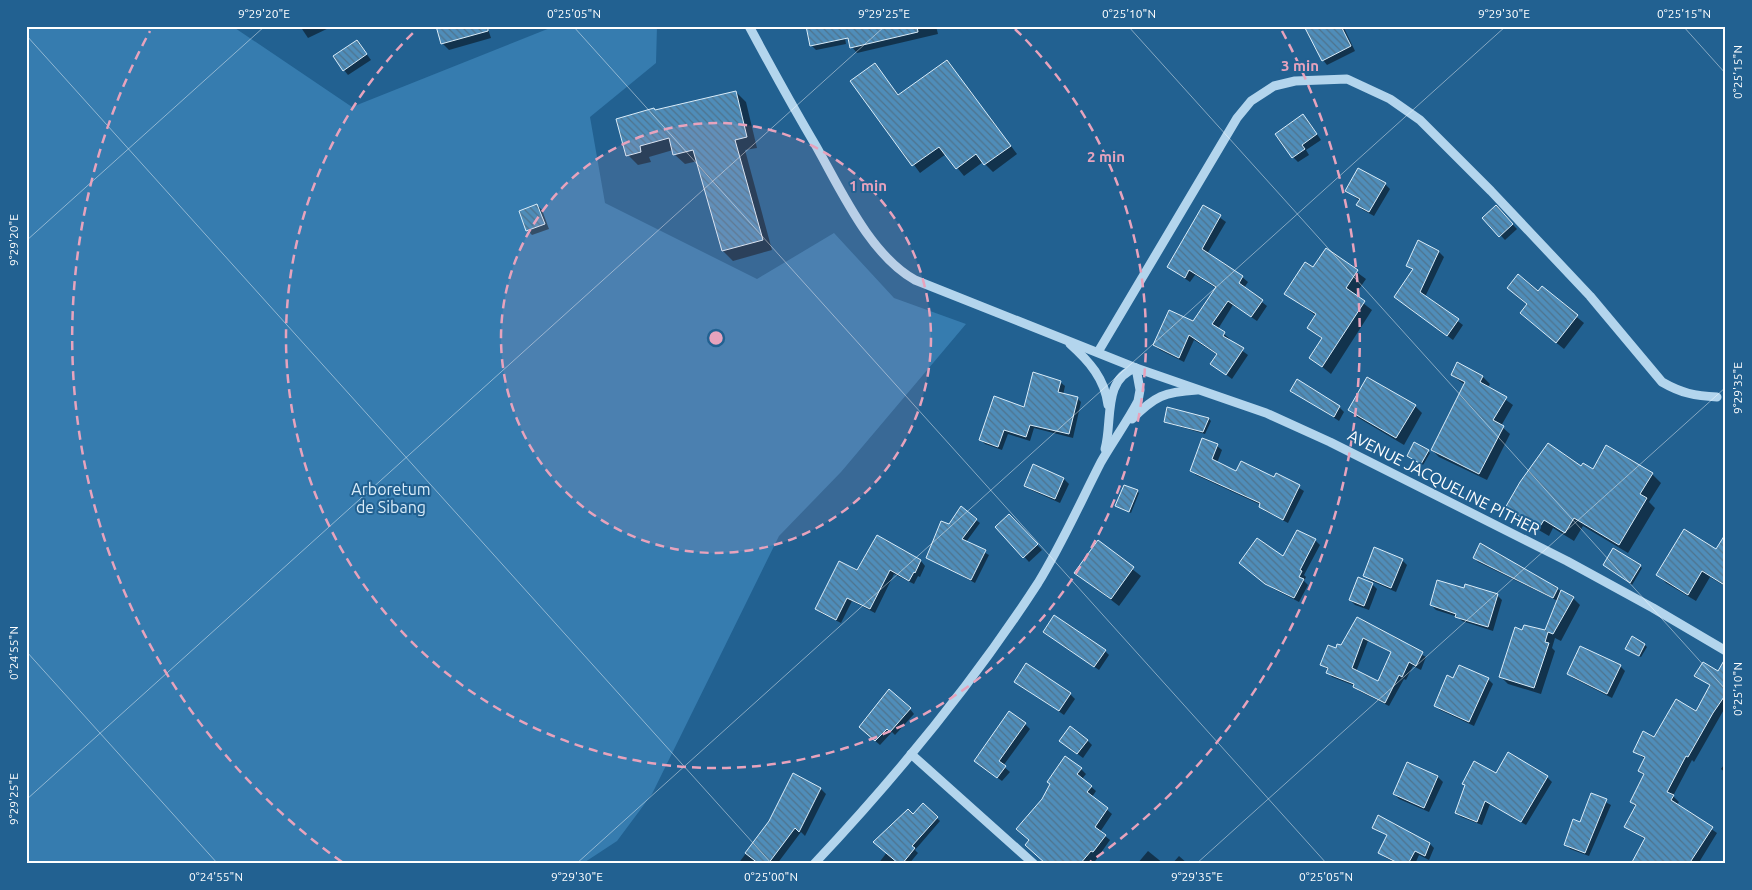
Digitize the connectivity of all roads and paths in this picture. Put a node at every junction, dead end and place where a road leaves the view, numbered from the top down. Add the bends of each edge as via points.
1 (749, 26) edge
2 (1066, 340) junction
3 (1098, 352) junction
4 (1136, 368) junction
5 (1202, 389) junction
6 (1717, 397) dead end
7 (1109, 417) junction
8 (1126, 424) junction
9 (1102, 462) junction
10 (1726, 651) edge
11 (911, 754) junction
12 (814, 864) edge
13 (1034, 864) edge

1 - 2 street, AVENUE JACQUELINE PITHER via 857,215 882,253 899,271 914,280
2 - 3 street, AVENUE JACQUELINE PITHER
2 - 7 street via 1099,376 1106,394
3 - 4 street, AVENUE JACQUELINE PITHER
3 - 6 street via 1237,118 1252,101 1274,86 1295,81 1347,79 1390,99 1420,120 1590,296 1662,382 1693,396
4 - 5 street, AVENUE JACQUELINE PITHER
4 - 7 street via 1127,371 1114,386
4 - 8 street via 1140,390
5 - 8 street via 1164,393
5 - 10 street, AVENUE JACQUELINE PITHER via 1330,442 1477,514
7 - 9 street via 1108,440
8 - 9 street
9 - 11 street via 1038,582 978,668
11 - 12 street
11 - 13 street

